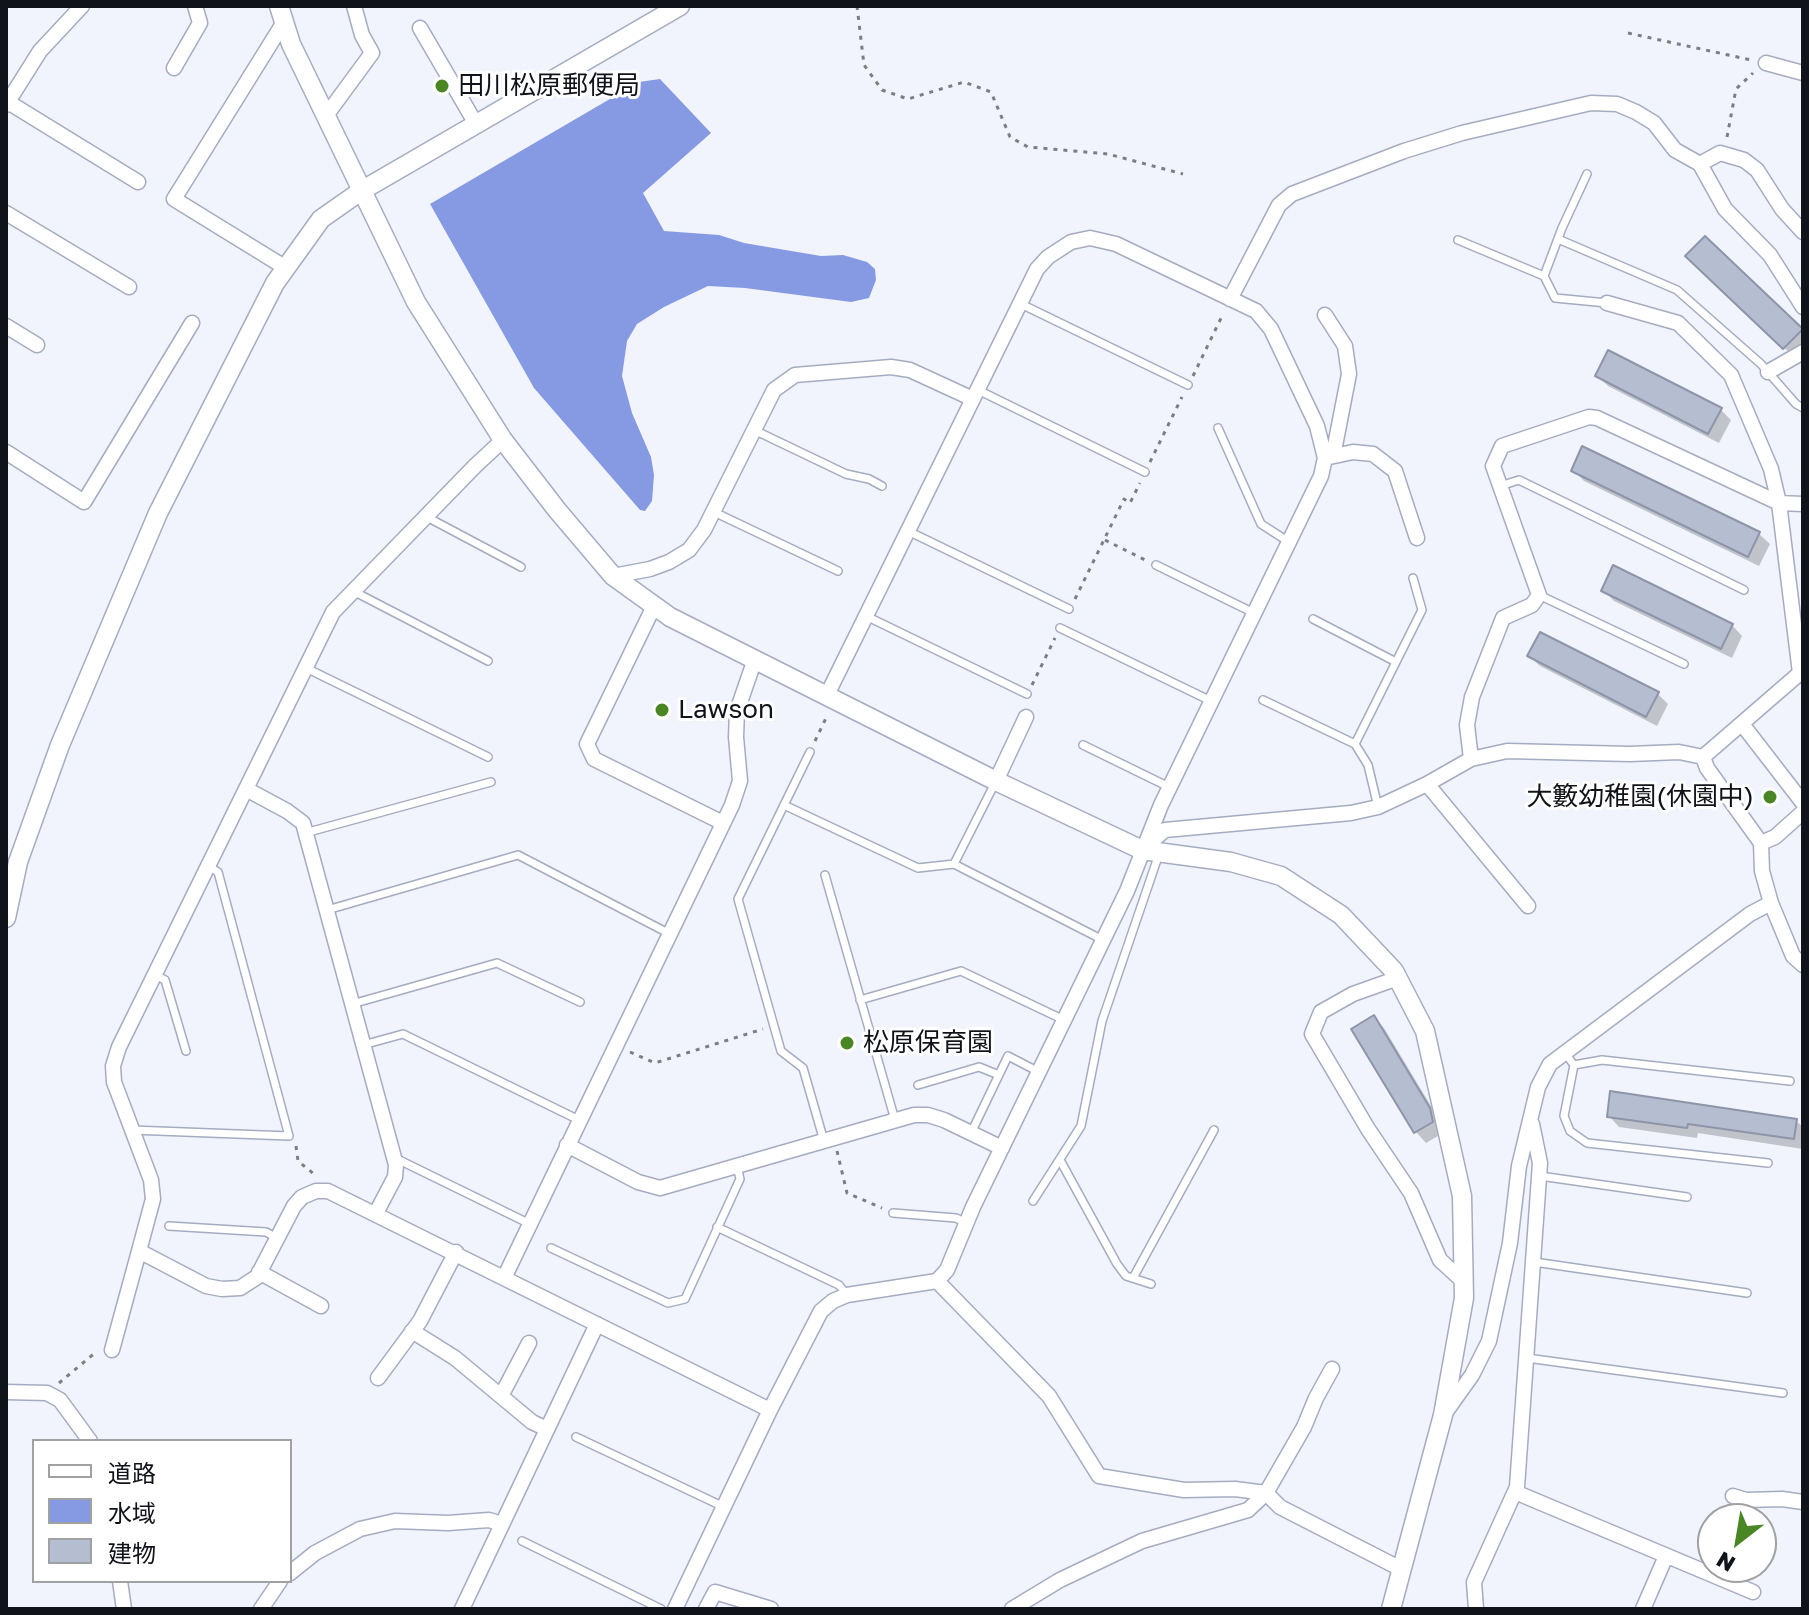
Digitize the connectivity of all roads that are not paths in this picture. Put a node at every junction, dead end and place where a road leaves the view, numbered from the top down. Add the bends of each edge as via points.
1 (82, 6) edge
2 (195, 6) edge
3 (354, 6) edge
4 (680, 6) edge
5 (282, 14) edge
6 (420, 28) dead end
7 (1766, 63) road end
8 (174, 68) dead end
9 (1803, 73) edge
10 (7, 104) edge
11 (325, 117) junction
12 (476, 124) junction
13 (1700, 164) junction
14 (1587, 174) dead end
15 (138, 182) dead end
16 (361, 191) junction
17 (6, 213) edge
18 (1803, 232) edge
19 (1558, 239) junction
20 (1458, 240) dead end
21 (286, 268) junction
22 (1544, 276) junction
23 (129, 287) dead end
24 (1230, 299) junction
25 (1607, 303) joint
26 (1020, 304) junction
27 (1803, 307) edge
28 (1325, 315) dead end
29 (192, 323) dead end
30 (6, 326) edge
31 (37, 345) dead end
32 (1803, 352) edge
33 (1768, 372) junction
34 (1188, 385) road end
35 (975, 394) junction
36 (1803, 408) edge
37 (1218, 428) dead end
38 (754, 430) junction
39 (503, 440) junction
40 (6, 452) edge
41 (1329, 457) junction
42 (1145, 472) road end
43 (882, 486) dead end
44 (1500, 486) junction
45 (1779, 503) junction
46 (1803, 504) edge
47 (714, 512) junction
48 (425, 516) junction
49 (908, 531) junction
50 (1417, 538) dead end
51 (1289, 542) junction
52 (1156, 565) road end
53 (521, 567) dead end
54 (838, 571) dead end
55 (613, 576) junction
56 (1413, 578) dead end
57 (1744, 590) dead end
58 (353, 591) junction
59 (1539, 595) junction
60 (654, 606) junction
61 (1069, 609) road end
62 (1254, 613) junction
63 (866, 616) junction
64 (1313, 619) dead end
65 (1060, 628) road end
66 (755, 659) junction
67 (488, 661) dead end
68 (1396, 662) junction
69 (1684, 664) dead end
70 (306, 668) junction
71 (1801, 673) edge
72 (1027, 694) road end
73 (831, 697) junction
74 (1263, 700) dead end
75 (1211, 701) junction
76 (1026, 717) dead end
77 (1742, 724) junction
78 (1355, 744) junction
79 (1083, 745) dead end
80 (810, 752) road end
81 (488, 757) dead end
82 (1703, 757) junction
83 (1471, 759) junction
84 (996, 781) junction
85 (491, 782) dead end
86 (1427, 784) junction
87 (1169, 787) junction
88 (246, 789) junction
89 (1803, 803) edge
90 (784, 805) junction
91 (1378, 807) junction
92 (1803, 812) edge
93 (723, 823) junction
94 (305, 833) junction
95 (1761, 843) junction
96 (1151, 851) junction
97 (954, 864) junction
98 (208, 866) junction
99 (12, 867) edge
100 (825, 875) dead end
101 (1771, 903) junction
102 (1528, 906) dead end
103 (326, 910) junction
104 (6, 918) edge
105 (670, 934) junction
106 (1103, 940) junction
107 (1803, 965) edge
108 (155, 975) junction
109 (1398, 978) junction
110 (860, 1000) junction
111 (580, 1002) dead end
112 (352, 1004) junction
113 (1064, 1020) junction
114 (363, 1045) junction
115 (186, 1051) dead end
116 (1570, 1059) junction
117 (1039, 1072) junction
118 (999, 1075) junction
119 (1790, 1081) dead end
120 (918, 1085) dead end
121 (1531, 1119) junction
122 (579, 1120) junction
123 (895, 1120) junction
124 (132, 1130) junction
125 (1214, 1130) dead end
126 (971, 1133) junction
127 (829, 1139) junction
128 (567, 1145) junction
129 (1002, 1148) junction
130 (394, 1157) junction
131 (1060, 1160) junction
132 (1768, 1163) dead end
133 (737, 1166) junction
134 (1540, 1176) junction
135 (1687, 1197) dead end
136 (1033, 1201) dead end
137 (376, 1213) junction
138 (893, 1213) road end
139 (966, 1223) junction
140 (530, 1224) junction
141 (169, 1226) dead end
142 (717, 1227) junction
143 (277, 1238) junction
144 (551, 1248) dead end
145 (139, 1251) junction
146 (456, 1252) junction
147 (1534, 1262) junction
148 (259, 1272) junction
149 (505, 1276) junction
150 (1133, 1278) junction
151 (937, 1281) junction
152 (1464, 1282) junction
153 (1151, 1284) dead end
154 (1747, 1293) dead end
155 (847, 1295) junction
156 (321, 1306) dead end
157 (597, 1324) junction
158 (412, 1331) junction
159 (529, 1343) dead end
160 (112, 1350) dead end
161 (1527, 1358) junction
162 (1332, 1369) dead end
163 (378, 1378) dead end
164 (6, 1392) edge
165 (1783, 1393) dead end
166 (501, 1396) junction
167 (770, 1410) junction
168 (1443, 1415) junction
169 (547, 1429) junction
170 (576, 1437) dead end
171 (89, 1439) edge
172 (1515, 1492) junction
173 (1266, 1493) junction
174 (1733, 1496) dead end
175 (1803, 1502) edge
176 (724, 1507) junction
177 (502, 1524) junction
178 (522, 1541) dead end
179 (1666, 1556) junction
180 (1401, 1569) junction
181 (292, 1571) edge
182 (120, 1583) edge
183 (279, 1583) edge
184 (1753, 1592) dead end
185 (124, 1609) edge
186 (261, 1609) edge
187 (462, 1609) edge
188 (661, 1609) edge
189 (675, 1609) edge
190 (706, 1609) edge
191 (771, 1609) edge
192 (1012, 1609) edge
193 (1391, 1609) edge
194 (1476, 1609) edge
195 (1643, 1609) edge

1 - 10 street via 40,51
2 - 8 street via 200,23
3 - 11 street via 372,53
4 - 12 street
5 - 11 street
5 - 21 street via 174,199
6 - 12 street
7 - 9 street
10 - 15 street
11 - 16 street
12 - 16 street
13 - 18 street via 1720,153 1744,160
13 - 24 street via 1675,150 1654,123 1617,104 1554,109 1462,133 1292,194 1279,205
13 - 27 street via 1725,209 1770,255
14 - 19 lane
16 - 21 street via 321,219
16 - 39 street via 416,302
17 - 23 street
19 - 22 lane
19 - 33 lane via 1677,290
20 - 22 lane
21 - 99 street via 158,513
22 - 25 lane via 1555,298
24 - 26 street via 1116,244 1090,238 1071,242 1048,257
24 - 41 street via 1256,311 1271,329
25 - 45 street via 1678,323 1731,375 1771,469
26 - 34 lane
26 - 35 street
28 - 41 street via 1345,346 1349,374
29 - 40 street via 84,502
30 - 31 street
32 - 33 street
33 - 36 lane
35 - 38 street via 891,367 795,375 774,390
35 - 42 lane
35 - 49 street
37 - 51 lane via 1261,524
38 - 43 lane
38 - 47 street
39 - 48 street
39 - 55 street
41 - 50 street via 1373,454 1395,471
41 - 51 street
44 - 45 street via 1493,466 1502,446 1589,417
44 - 57 lane via 1519,480
44 - 59 street
45 - 46 street
45 - 71 street
47 - 54 lane
47 - 55 street via 689,550 650,569
48 - 53 lane
48 - 58 street
49 - 61 lane
49 - 63 street
51 - 62 street
52 - 62 lane
55 - 60 street
56 - 68 lane via 1422,610
58 - 67 lane
58 - 70 street via 333,612
59 - 69 lane
59 - 83 street via 1532,605 1503,618 1472,697 1467,725
60 - 66 street
60 - 93 street via 587,744 594,759
62 - 75 street
63 - 72 lane
63 - 73 street
64 - 68 lane
65 - 75 lane
66 - 73 street
66 - 93 street via 737,711 740,781
68 - 78 lane
70 - 81 lane
70 - 88 street
71 - 77 street
73 - 84 street
74 - 78 lane
75 - 87 street
76 - 84 street
77 - 82 street
77 - 89 street
78 - 91 lane via 1368,765
79 - 87 lane
80 - 90 lane
82 - 83 street via 1679,752 1507,751
82 - 95 street
83 - 86 street
84 - 96 street
84 - 97 lane
85 - 94 lane
86 - 91 street
86 - 102 street
87 - 96 street
88 - 94 street via 287,811 303,823
88 - 98 street
90 - 97 lane via 918,868
90 - 127 lane via 738,899 781,1051 803,1068
91 - 96 street via 1165,830
92 - 95 street
93 - 105 street
94 - 103 street
95 - 101 street
96 - 106 street
96 - 109 street via 1231,862 1281,876 1341,915
96 - 131 lane via 1102,1021 1081,1126
97 - 106 lane
98 - 108 street
98 - 124 lane via 218,872 289,1136
99 - 104 street
100 - 110 lane
101 - 107 street via 1793,956
101 - 116 street via 1750,914
103 - 105 lane via 518,855
103 - 112 street
105 - 122 street
106 - 113 street
108 - 115 lane via 165,980
108 - 124 street via 113,1066
109 - 152 street via 1425,1031 1462,1196
109 - 152 street via 1321,1012 1312,1034 1411,1193 1440,1260
110 - 113 lane via 961,971
110 - 123 lane
111 - 112 lane via 497,963
112 - 114 street
113 - 117 street
114 - 122 lane via 403,1034
114 - 130 street
116 - 119 lane
116 - 121 street via 1550,1064
116 - 132 lane via 1564,1116 1570,1131 1587,1143
117 - 118 lane via 1008,1056
117 - 129 street
118 - 120 lane via 979,1067
118 - 126 lane
121 - 134 street
121 - 168 street via 1489,1341 1477,1368
122 - 128 street
123 - 126 street via 928,1115
123 - 127 street
124 - 145 street via 153,1199
125 - 150 lane
126 - 129 street
127 - 133 street
128 - 133 street via 660,1188
128 - 140 street
129 - 139 street
130 - 137 street via 395,1177
130 - 140 lane
131 - 136 lane
131 - 150 lane via 1117,1264
133 - 142 lane via 740,1179
134 - 135 lane
134 - 147 street
137 - 143 street via 321,1191 302,1197
137 - 146 street
138 - 139 lane
139 - 151 street via 947,1270
140 - 149 street
141 - 143 lane via 266,1232
142 - 144 lane via 685,1299 668,1303
142 - 155 lane via 839,1285
143 - 148 street
145 - 148 street via 222,1289 240,1288
145 - 160 street
146 - 149 street
146 - 158 street
147 - 154 lane
147 - 161 street
148 - 156 street
149 - 157 street
150 - 153 lane
151 - 155 street
151 - 173 street via 1049,1396 1099,1476 1184,1490
152 - 168 street
155 - 167 street via 821,1311
157 - 167 street
157 - 169 street
158 - 163 street
158 - 166 street
159 - 166 street
161 - 165 lane
161 - 172 street
162 - 173 street
164 - 171 street via 47,1393 60,1400
166 - 169 street
167 - 176 street
168 - 180 street
169 - 177 street
170 - 176 lane
172 - 179 street
172 - 194 street via 1474,1582
173 - 180 street via 1280,1507
173 - 192 street via 1248,1510 1142,1541
174 - 175 street
176 - 189 street
177 - 181 street via 395,1521 360,1529
177 - 187 street
178 - 188 lane
179 - 184 street
179 - 195 street
180 - 193 street
182 - 185 street
183 - 186 street
190 - 191 street via 715,1592

